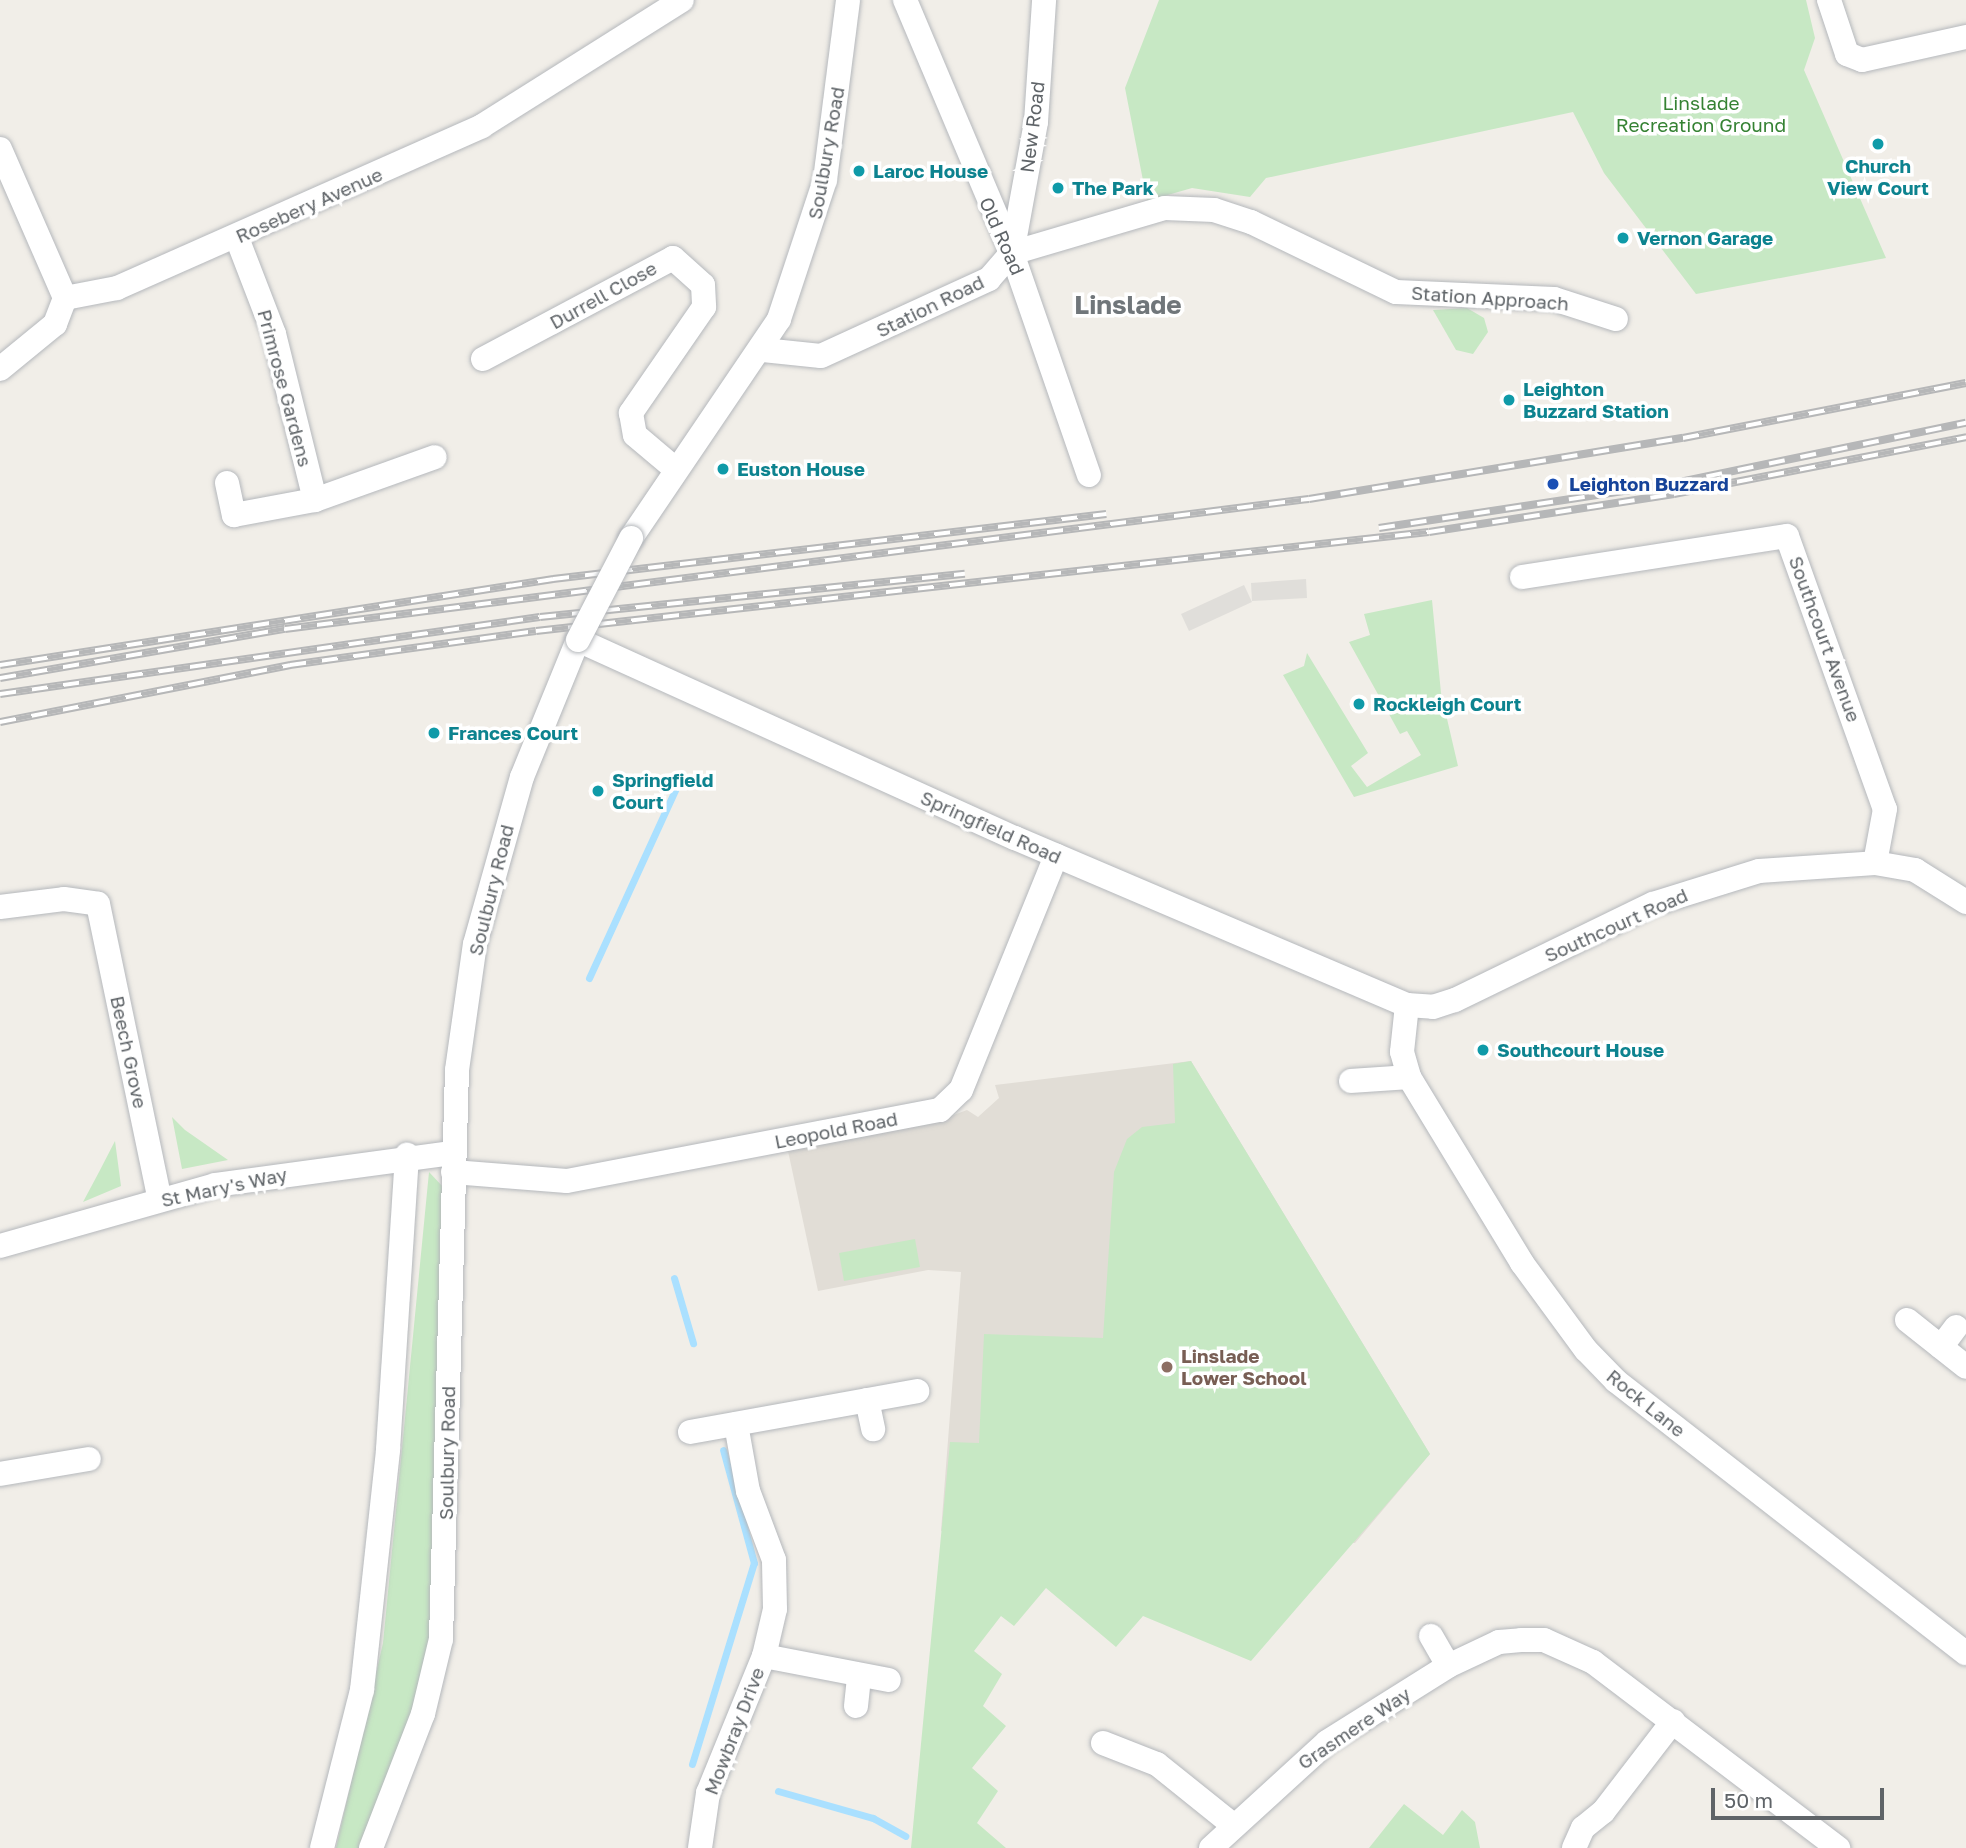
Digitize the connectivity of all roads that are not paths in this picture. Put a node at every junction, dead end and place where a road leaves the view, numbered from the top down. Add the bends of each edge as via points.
1 (682, 0) edge
2 (848, 0) edge
3 (905, 0) edge
4 (1044, 0) edge
5 (1829, 0) edge
6 (1966, 37) edge
7 (0, 149) edge
8 (237, 238) junction
9 (1012, 253) junction
10 (65, 298) junction
11 (1616, 319) dead end
12 (763, 350) junction
13 (483, 359) dead end
14 (0, 369) edge
15 (435, 457) dead end
16 (674, 468) junction
17 (1089, 475) dead end
18 (227, 484) dead end
19 (315, 500) junction
20 (1522, 577) dead end
21 (576, 646) junction
22 (1056, 856) junction
23 (1875, 863) junction
24 (1966, 902) edge
25 (0, 906) edge
26 (1407, 1005) junction
27 (1409, 1077) junction
28 (1351, 1081) dead end
29 (407, 1155) junction
30 (453, 1163) junction
31 (160, 1200) junction
32 (0, 1246) edge
33 (1907, 1320) dead end
34 (1956, 1328) dead end
35 (1941, 1347) junction
36 (1966, 1367) edge
37 (917, 1391) dead end
38 (867, 1400) junction
39 (736, 1424) junction
40 (873, 1429) dead end
41 (690, 1432) dead end
42 (89, 1459) dead end
43 (0, 1474) edge
44 (1431, 1636) dead end
45 (1966, 1653) edge
46 (764, 1656) junction
47 (1448, 1666) junction
48 (859, 1675) junction
49 (889, 1680) dead end
50 (856, 1706) dead end
51 (1673, 1721) junction
52 (1103, 1743) dead end
53 (1232, 1824) junction
54 (1825, 1844) edge
55 (322, 1848) edge
56 (371, 1848) edge
57 (700, 1848) edge
58 (1211, 1848) edge
59 (1574, 1848) edge

1 - 8 street, Rosebery Avenue via 482,126
2 - 12 street, Soulbury Road via 825,180 808,245
3 - 9 street, Old Road
4 - 9 street, New Road via 1036,122
5 - 6 street via 1847,54 1863,60
7 - 10 street
8 - 10 street, Rosebery Avenue via 99,296
8 - 19 street, Primrose Gardens via 274,334
9 - 11 street, Station Approach via 1165,208 1214,210 1251,222 1396,292 1554,299 1592,306
9 - 12 street, Station Road via 989,279 821,356
9 - 17 street, Old Road
10 - 14 street via 64,311 41,339
12 - 16 street, Soulbury Road
13 - 16 street, Durrell Close via 673,258 704,285 704,307 631,413 635,435
15 - 19 street
16 - 21 street, Soulbury Road, bridge via 631,538
18 - 19 street via 234,515
20 - 23 street, Southcourt Avenue via 1787,536 1885,809
21 - 22 street, Springfield Road
21 - 30 street, Soulbury Road via 522,777 475,944 457,1070
22 - 26 street, Springfield Road
22 - 30 street, Leopold Road via 961,1090 940,1110 567,1181
23 - 24 street via 1915,870
23 - 26 street, Southcourt Road via 1759,871 1705,886 1463,997 1433,1007
25 - 31 street, Beech Grove via 64,899 98,904
26 - 27 street, Rock Lane via 1402,1052
27 - 28 street
27 - 45 street, Rock Lane via 1522,1263 1616,1381
29 - 30 street, St Mary's Way
29 - 31 street, St Mary's Way
29 - 55 street via 388,1449 362,1690
30 - 56 street, Soulbury Road via 440,1640 423,1714
31 - 32 street, St Mary's Way
33 - 35 street
34 - 35 street
35 - 36 street
37 - 38 street
38 - 39 street
38 - 40 street
39 - 41 street
39 - 46 street, Mowbray Drive via 748,1491 774,1560 775,1609
42 - 43 street
44 - 47 street
46 - 48 street, Mowbray Drive
46 - 57 street, Mowbray Drive via 708,1793
47 - 51 street, Grasmere Way via 1499,1642 1544,1640 1593,1662
47 - 53 street, Grasmere Way via 1317,1750
48 - 49 street, Mowbray Drive
48 - 50 street
51 - 54 street, Grasmere Way
51 - 59 street via 1603,1812 1583,1828
52 - 53 street via 1157,1764
53 - 58 street, Grasmere Way

